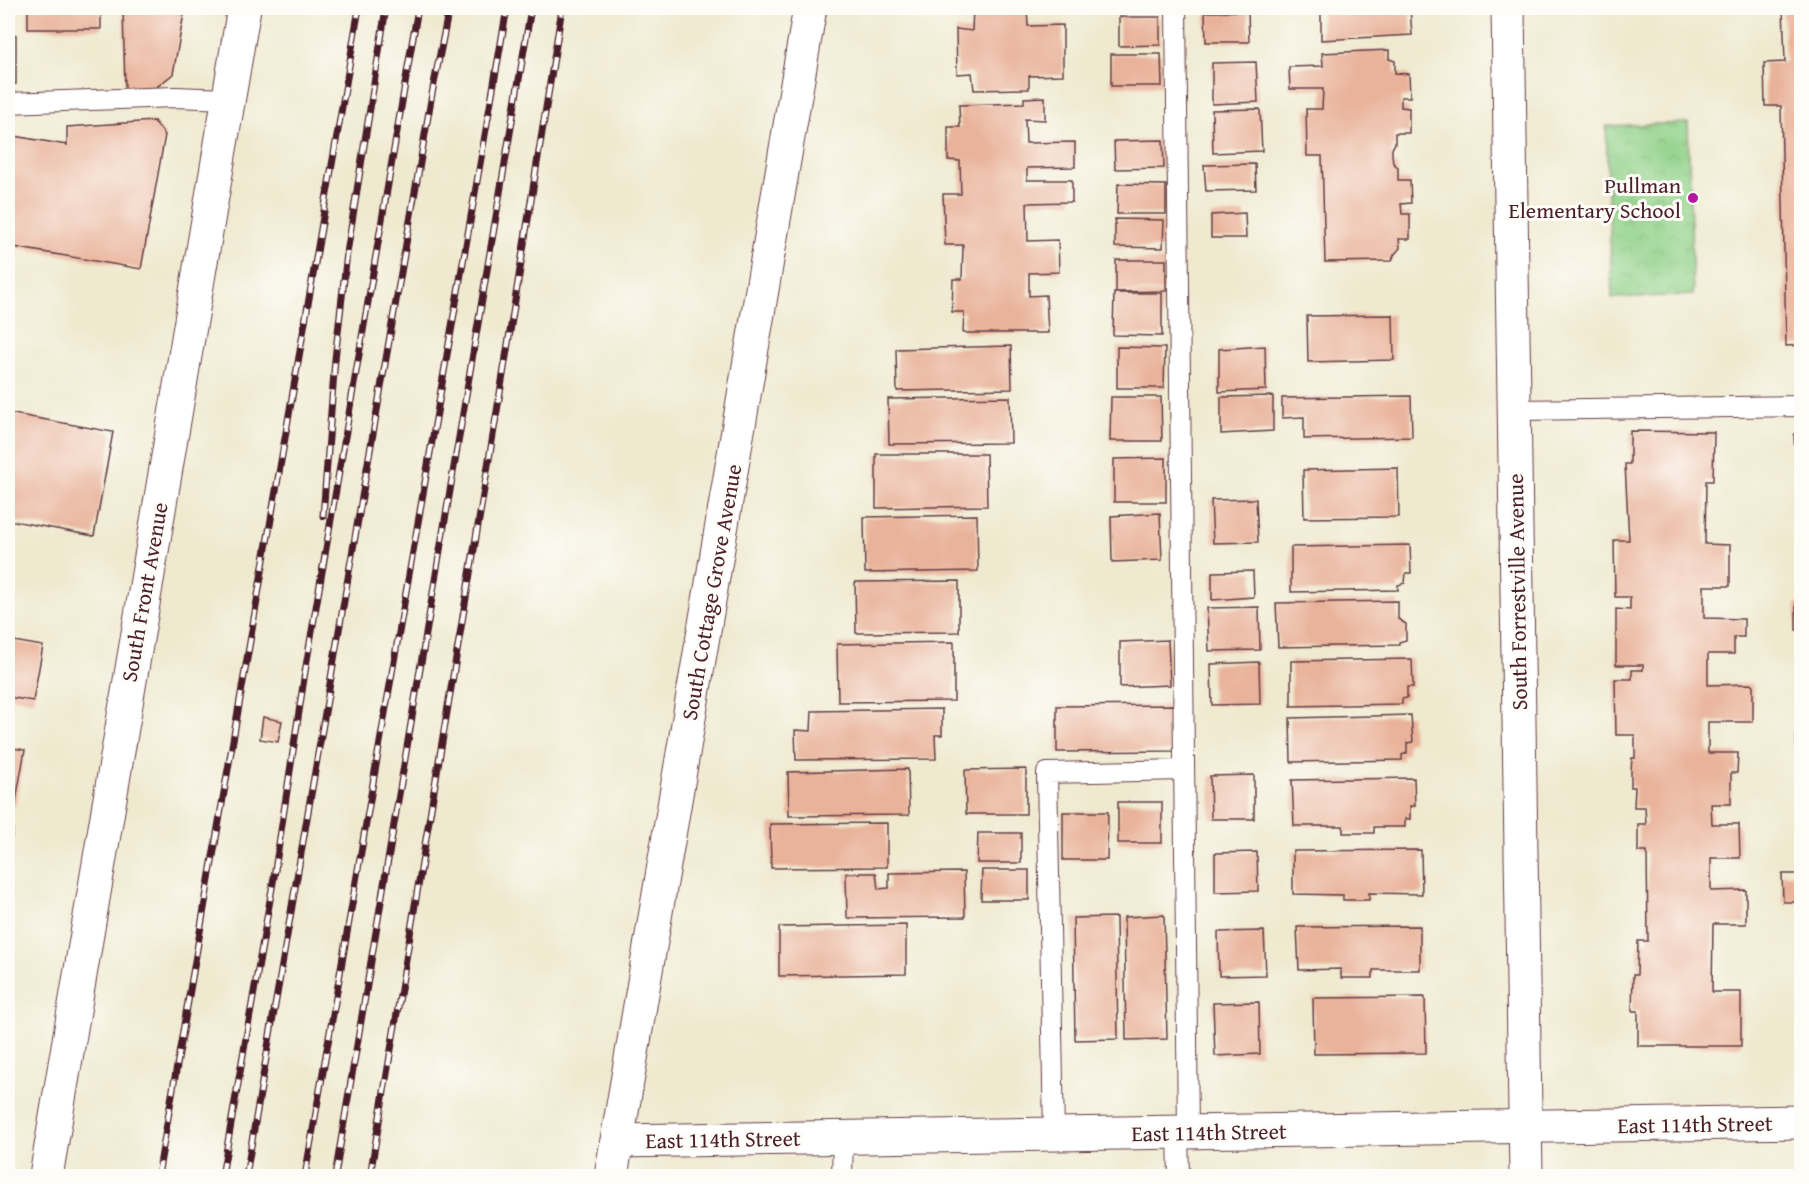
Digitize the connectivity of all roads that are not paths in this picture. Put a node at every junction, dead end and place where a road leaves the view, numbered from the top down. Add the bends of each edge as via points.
1 (244, 8) edge
2 (810, 8) edge
3 (1176, 8) edge
4 (1508, 8) edge
5 (227, 99) junction
6 (8, 103) edge
7 (1802, 406) edge
8 (1514, 410) junction
9 (1184, 770) junction
10 (1802, 1122) edge
11 (1526, 1127) junction
12 (1183, 1132) junction
13 (1054, 1134) junction
14 (843, 1137) junction
15 (617, 1141) junction
16 (27, 1176) edge
17 (46, 1176) edge
18 (611, 1176) edge
19 (842, 1176) edge
20 (1179, 1176) edge
21 (1527, 1176) edge

1 - 5 street, South Front Avenue
2 - 15 street, South Cottage Grove Avenue
3 - 9 lane
4 - 8 street, South Forrestville Avenue
5 - 6 lane
5 - 17 street, South Front Avenue
7 - 8 lane
8 - 11 street, South Forrestville Avenue
9 - 12 lane
9 - 13 lane via 1047,773
10 - 11 street, East 114th Street
11 - 12 street, East 114th Street
11 - 21 street, South Forrestville Avenue
12 - 13 street, East 114th Street
12 - 20 lane
13 - 14 street, East 114th Street
14 - 15 street, East 114th Street
14 - 19 lane
15 - 18 street, South Cottage Grove Avenue
16 - 17 street

